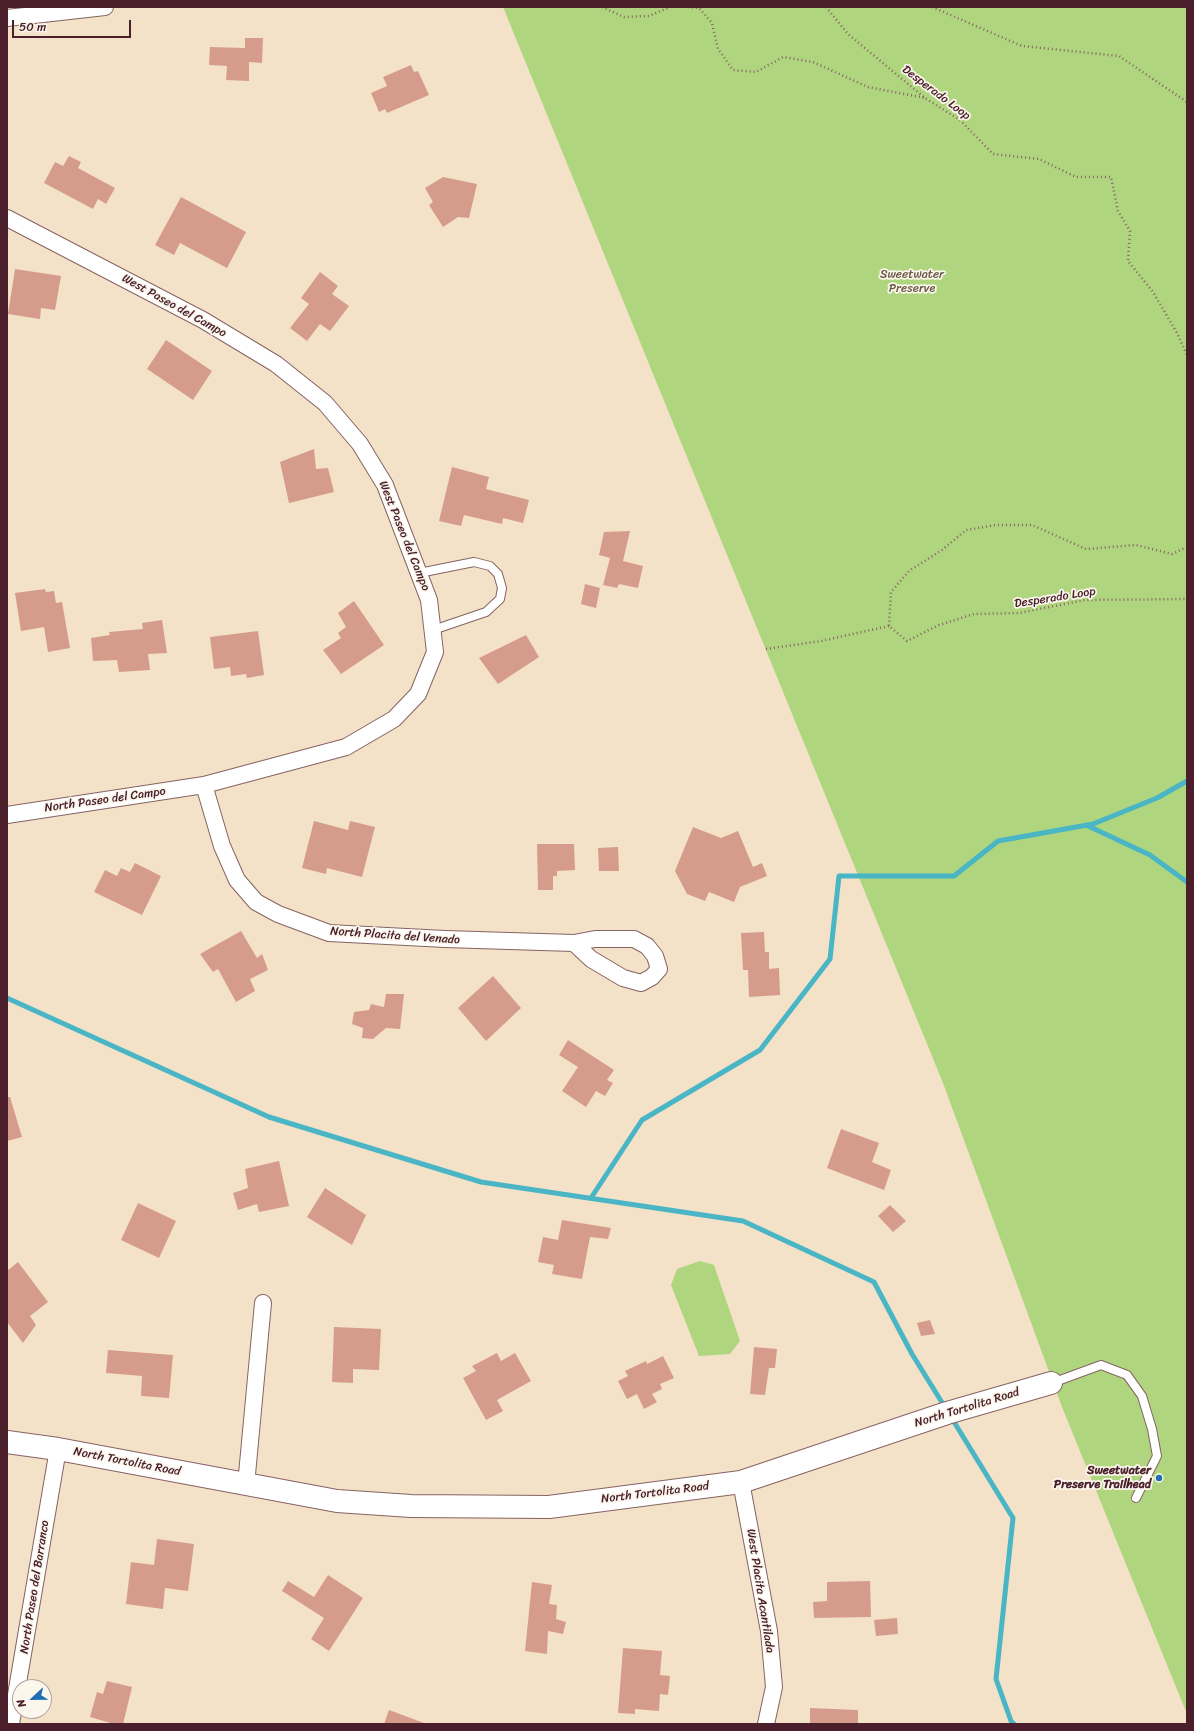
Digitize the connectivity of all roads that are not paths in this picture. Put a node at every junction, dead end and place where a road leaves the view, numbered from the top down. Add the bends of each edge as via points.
1 (105, 7) edge
2 (7, 18) edge
3 (7, 218) edge
4 (419, 573) junction
5 (433, 630) junction
6 (204, 785) junction
7 (7, 815) edge
8 (574, 943) junction
9 (262, 1303) dead end
10 (1051, 1383) joint
11 (7, 1442) edge
12 (58, 1449) junction
13 (741, 1482) junction
14 (246, 1484) junction
15 (1136, 1498) dead end
16 (11, 1724) edge
17 (766, 1724) edge

1 - 2 street
3 - 4 street, West Paseo del Campo via 210,324 276,364 325,403 360,444 385,485
4 - 5 street, West Paseo del Campo via 430,600
4 - 5 lane via 474,562 490,566 498,574 502,588 500,599 486,612
5 - 6 street, West Paseo del Campo via 435,652 418,694 394,719 346,746
6 - 7 street, North Paseo del Campo
6 - 8 street, North Placita del Venado via 222,846 237,880 256,902 278,914 329,933
8 - 8 street, North Placita del Venado via 591,958 623,978 641,982 652,978 659,969 656,956 647,946 634,938 595,939
9 - 14 street
10 - 13 street, North Tortolita Road via 947,1413
10 - 15 lane via 1101,1364 1127,1375 1142,1396 1157,1456
11 - 12 street, North Tortolita Road
12 - 14 street, North Tortolita Road
12 - 16 street, North Paseo del Barranco
13 - 14 street, North Tortolita Road via 549,1507 411,1506 337,1501
13 - 17 street, West Placita Acantilada via 769,1631 774,1687

